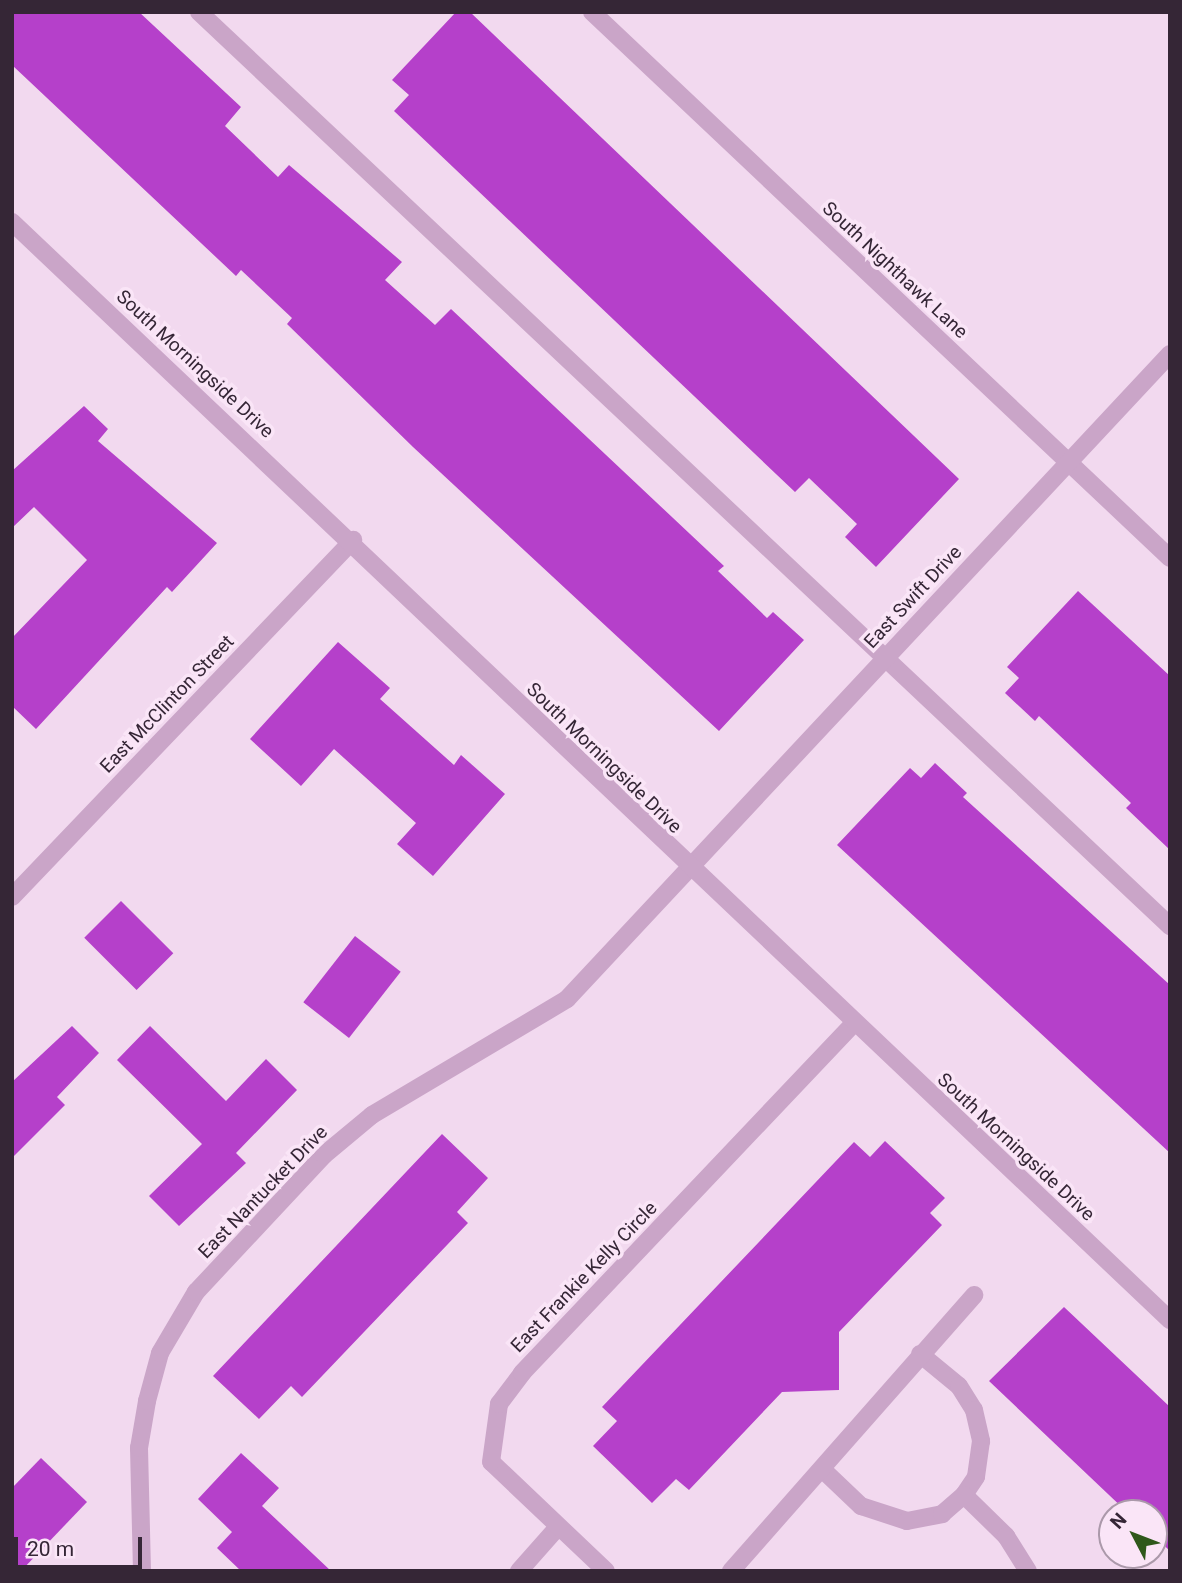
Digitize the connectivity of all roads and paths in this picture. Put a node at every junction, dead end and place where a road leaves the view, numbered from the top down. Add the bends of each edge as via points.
1 (199, 12) edge
2 (592, 12) edge
3 (12, 222) edge
4 (1170, 354) edge
5 (1068, 462) junction
6 (353, 540) junction
7 (1170, 558) edge
8 (885, 658) junction
9 (688, 869) junction
10 (12, 898) edge
11 (1170, 926) edge
12 (853, 1024) junction
13 (974, 1295) dead end
14 (1170, 1321) edge
15 (920, 1354) junction
16 (822, 1469) junction
17 (964, 1495) junction
18 (557, 1528) junction
19 (142, 1571) edge
20 (519, 1571) edge
21 (606, 1571) edge
22 (731, 1571) edge
23 (1028, 1571) edge

1 - 8 street
2 - 5 street, South Nighthawk Lane
3 - 6 street, South Morningside Drive
4 - 5 street, East Swift Drive
5 - 7 street, South Nighthawk Lane
5 - 8 street, East Swift Drive
6 - 9 street, South Morningside Drive
6 - 10 street, East McClinton Street
8 - 9 street, East Swift Drive
8 - 11 street
9 - 12 street, South Morningside Drive
9 - 19 street, East Nantucket Drive via 566,999 372,1115 324,1156 197,1292 160,1353 147,1401 139,1448
12 - 14 street, South Morningside Drive
12 - 18 street, East Frankie Kelly Circle via 522,1373 499,1404 491,1462
13 - 15 street
15 - 16 street
15 - 17 street via 959,1386 974,1410 981,1441 976,1477
16 - 17 street via 861,1506 907,1521 942,1514
16 - 22 street
17 - 23 street via 1006,1536
18 - 20 street
18 - 21 street, East Frankie Kelly Circle

